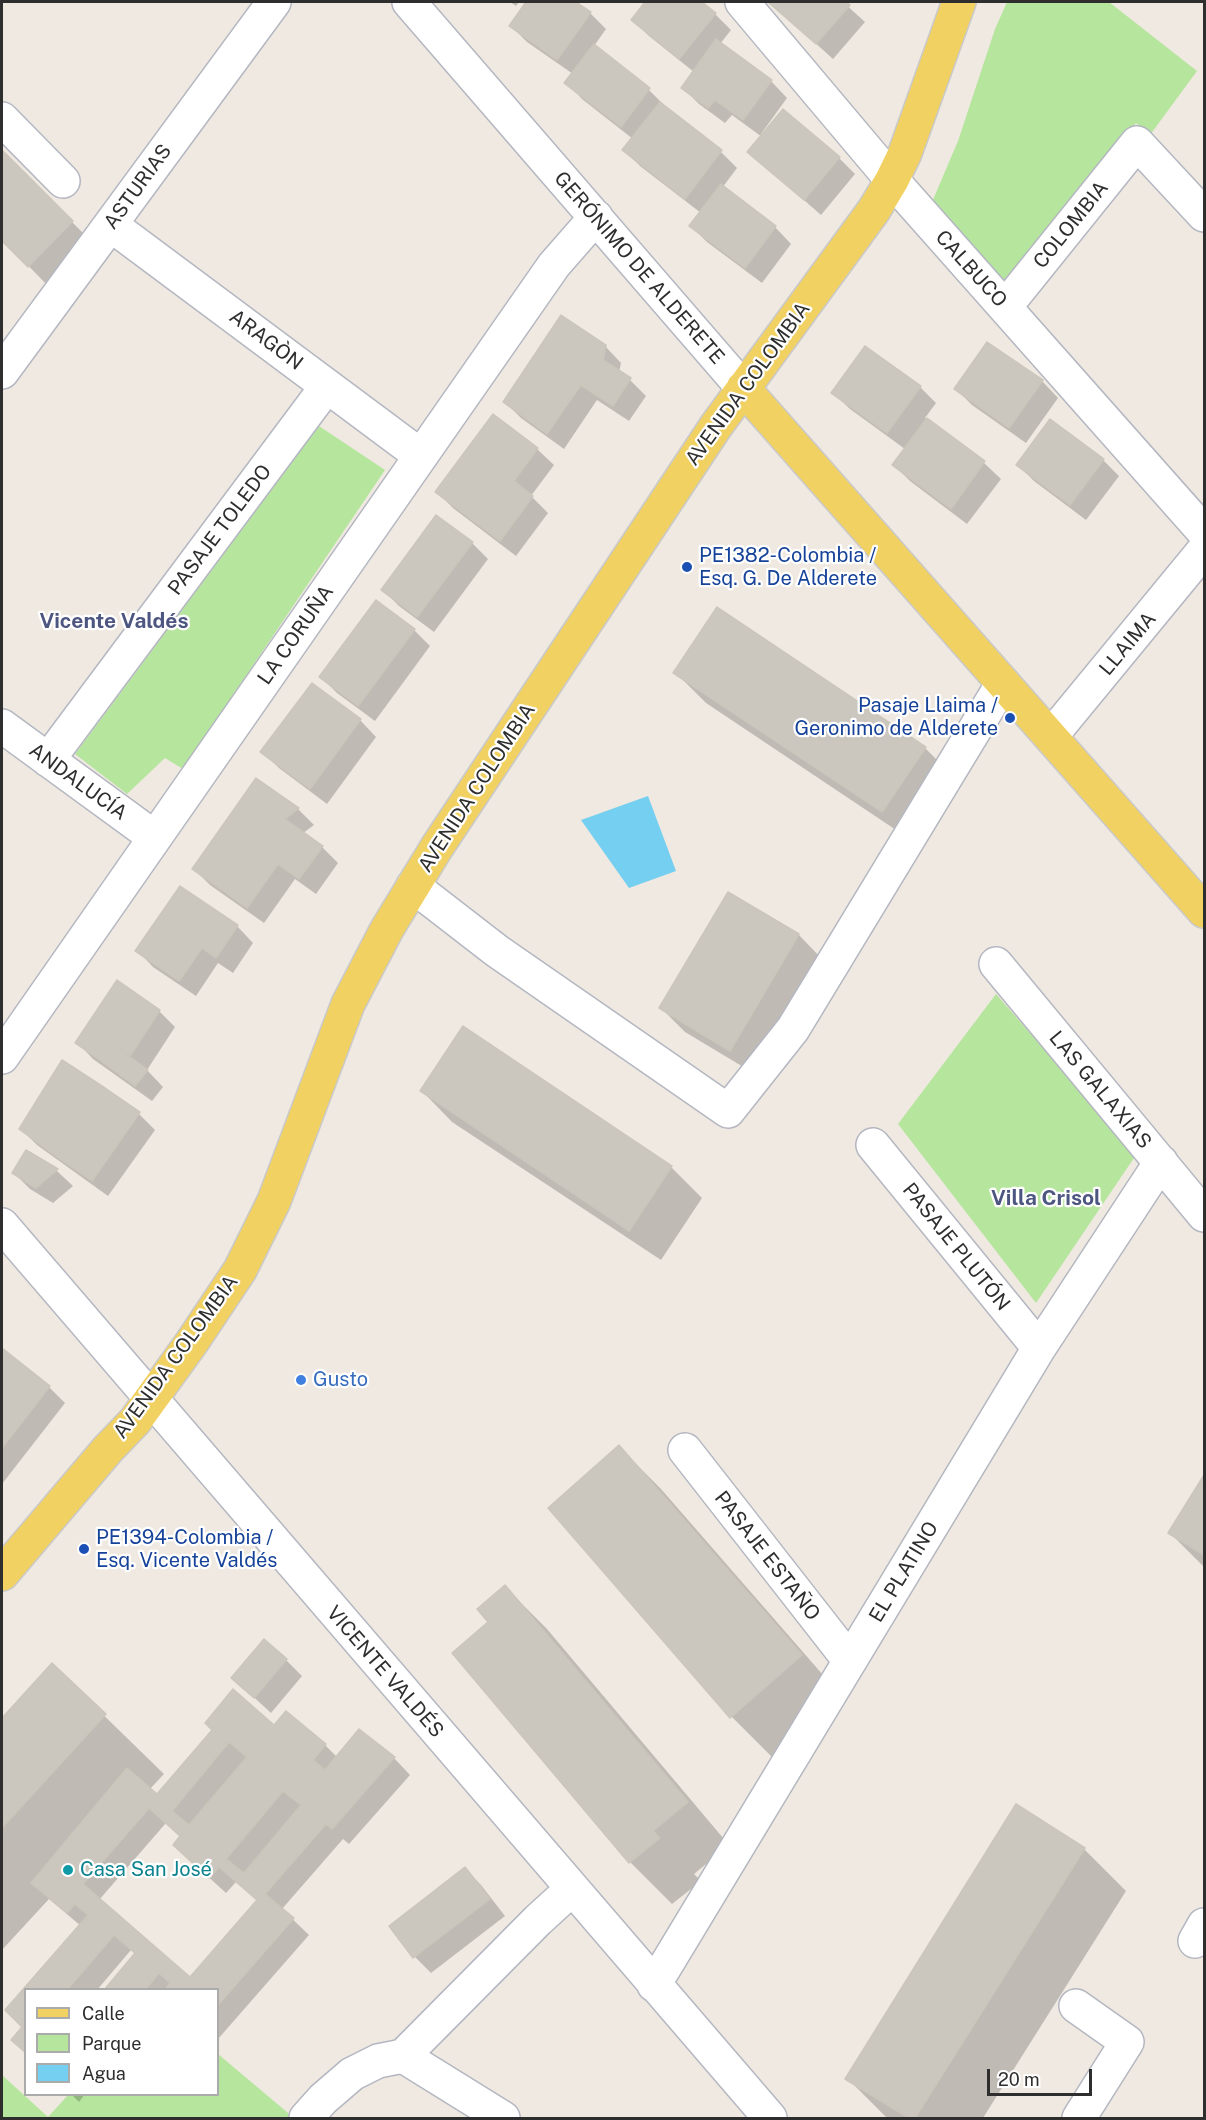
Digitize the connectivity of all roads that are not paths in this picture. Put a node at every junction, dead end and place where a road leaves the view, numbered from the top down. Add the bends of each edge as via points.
1 (274, 2) edge
2 (409, 2) edge
3 (742, 2) edge
4 (959, 2) edge
5 (2, 120) edge
6 (892, 180) junction
7 (63, 181) dead end
8 (1204, 215) edge
9 (596, 217) junction
10 (111, 225) junction
11 (1005, 307) junction
12 (2, 372) edge
13 (327, 386) junction
14 (743, 388) junction
15 (421, 456) junction
16 (1204, 532) edge
17 (1204, 550) edge
18 (1003, 683) junction
19 (2, 726) edge
20 (1051, 736) junction
21 (48, 760) junction
22 (154, 837) junction
23 (413, 886) junction
24 (1200, 896) edge
25 (996, 964) dead end
26 (2, 1057) edge
27 (873, 1145) dead end
28 (1161, 1162) junction
29 (1204, 1215) edge
30 (2, 1225) edge
31 (1040, 1348) junction
32 (150, 1399) junction
33 (685, 1450) dead end
34 (2, 1574) edge
35 (850, 1661) junction
36 (572, 1889) junction
37 (654, 1985) junction
38 (1076, 2006) dead end
39 (403, 2056) junction
40 (306, 2118) edge
41 (503, 2118) edge
42 (770, 2118) edge
43 (1079, 2118) edge

1 - 10 street, ASTURIAS
2 - 9 street, GERÓNIMO DE ALDERETE
3 - 6 street, CALBUCO
4 - 6 main road, AVENIDA COLOMBIA via 916,125
5 - 7 street
6 - 11 street, CALBUCO
6 - 14 main road, AVENIDA COLOMBIA
8 - 11 street, COLOMBIA via 1137,143
9 - 14 street, GERÓNIMO DE ALDERETE
9 - 15 street, LA CORUÑA via 554,265
10 - 12 street, ASTURIAS
10 - 13 street, ARAGÒN
11 - 16 street, CALBUCO
13 - 15 street, ARAGÒN
13 - 21 street, PASAJE TOLEDO
14 - 18 main road, GERÓNIMO DE ALDERETE
14 - 23 main road, AVENIDA COLOMBIA
15 - 22 street, LA CORUÑA
17 - 20 street, LLAIMA
18 - 20 main road, GERÓNIMO DE ALDERETE
18 - 23 street via 793,1029 728,1111 497,951
19 - 21 street, ANDALUCÍA
20 - 24 main road, GERÓNIMO DE ALDERETE
21 - 22 street, ANDALUCÍA
22 - 26 street, LA CORUÑA
23 - 32 main road, AVENIDA COLOMBIA via 348,1004 274,1201 256,1238 224,1295
25 - 28 street, LAS GALAXIAS
27 - 31 street, PASAJE PLUTÓN
28 - 29 street, LAS GALAXIAS
28 - 31 street, EL PLATINO
30 - 32 street, VICENTE VALDÉS
31 - 35 street, EL PLATINO
32 - 34 main road, AVENIDA COLOMBIA
32 - 36 street, VICENTE VALDÉS
33 - 35 street, PASAJE ESTAÑO
35 - 37 street, EL PLATINO
36 - 37 street, VICENTE VALDÉS
36 - 39 street
37 - 42 street, VICENTE VALDÉS
38 - 43 street via 1127,2042
39 - 40 street via 378,2061 352,2074
39 - 41 street

